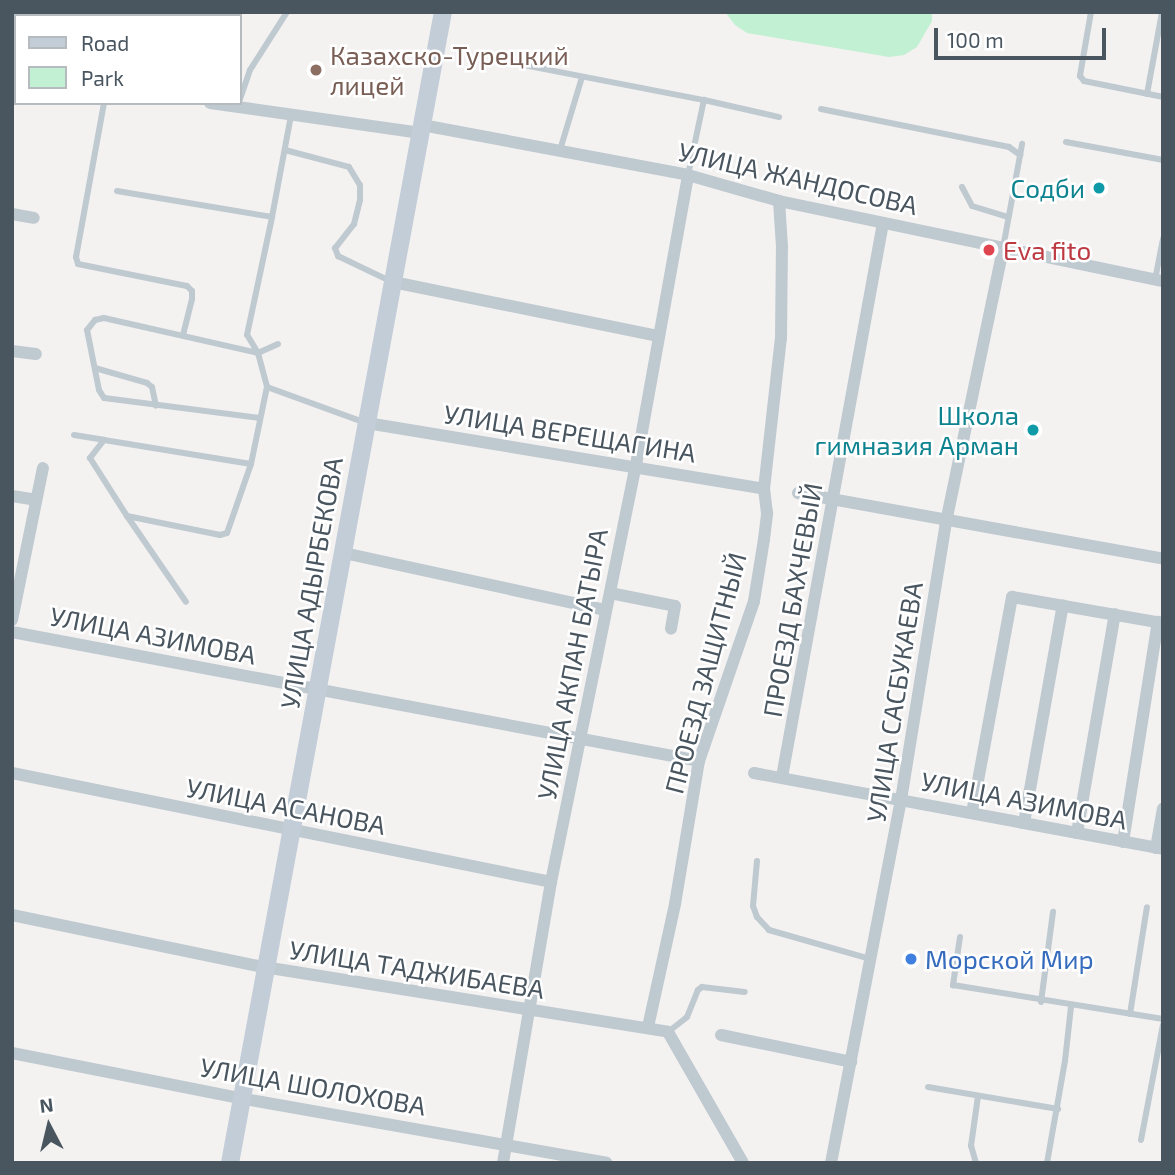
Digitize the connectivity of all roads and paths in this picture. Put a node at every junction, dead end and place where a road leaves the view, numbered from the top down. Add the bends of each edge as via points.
1 (287, 12) edge
2 (443, 12) edge
3 (1091, 12) edge
4 (1162, 12) edge
5 (498, 60) dead end
6 (582, 77) junction
7 (242, 92) edge
8 (1147, 94) junction
9 (1163, 97) edge
10 (704, 100) junction
11 (242, 104) edge
12 (104, 105) edge
13 (821, 109) dead end
14 (291, 115) junction
15 (779, 117) dead end
16 (421, 129) junction
17 (1066, 142) dead end
18 (1022, 144) dead end
19 (285, 150) junction
20 (560, 150) junction
21 (1020, 155) junction
22 (1163, 160) edge
23 (688, 174) junction
24 (962, 187) dead end
25 (117, 191) dead end
26 (779, 201) junction
27 (12, 214) edge
28 (272, 217) junction
29 (1008, 217) junction
30 (34, 218) dead end
31 (883, 223) junction
32 (1163, 239) edge
33 (1003, 248) junction
34 (1159, 281) edge
35 (393, 282) junction
36 (183, 334) junction
37 (659, 336) junction
38 (278, 344) dead end
39 (12, 351) edge
40 (258, 353) junction
41 (36, 354) dead end
42 (95, 368) junction
43 (267, 387) junction
44 (156, 406) junction
45 (260, 418) junction
46 (368, 423) junction
47 (74, 435) dead end
48 (104, 440) junction
49 (251, 464) junction
50 (636, 466) junction
51 (43, 468) dead end
52 (764, 489) junction
53 (798, 493) dead end
54 (12, 495) edge
55 (36, 500) junction
56 (833, 501) junction
57 (127, 516) junction
58 (946, 522) junction
59 (344, 553) junction
60 (1163, 559) edge
61 (610, 593) junction
62 (187, 602) dead end
63 (1063, 605) junction
64 (606, 610) junction
65 (1115, 614) junction
66 (12, 620) edge
67 (1161, 622) edge
68 (671, 629) dead end
69 (12, 632) edge
70 (318, 690) junction
71 (580, 737) junction
72 (699, 761) junction
73 (12, 773) edge
74 (754, 773) dead end
75 (782, 778) junction
76 (901, 800) junction
77 (1163, 809) edge
78 (972, 813) junction
79 (1024, 823) junction
80 (291, 831) junction
81 (1077, 833) junction
82 (1123, 842) junction
83 (1159, 848) edge
84 (757, 861) dead end
85 (551, 882) junction
86 (1147, 907) dead end
87 (1053, 912) dead end
88 (12, 915) edge
89 (960, 937) dead end
90 (872, 959) junction
91 (264, 967) junction
92 (745, 992) dead end
93 (1041, 1002) junction
94 (1070, 1007) junction
95 (527, 1012) junction
96 (1130, 1014) junction
97 (1163, 1019) edge
98 (1163, 1025) edge
99 (648, 1027) junction
100 (668, 1031) junction
101 (721, 1035) dead end
102 (12, 1053) edge
103 (851, 1062) junction
104 (928, 1087) dead end
105 (978, 1096) junction
106 (239, 1098) junction
107 (1058, 1109) junction
108 (1141, 1140) dead end
109 (506, 1143) junction
110 (230, 1163) edge
111 (503, 1163) edge
112 (606, 1163) edge
113 (743, 1163) edge
114 (831, 1163) edge
115 (976, 1163) edge
116 (1047, 1163) edge

1 - 7 lane via 250,70
2 - 16 main road, УЛИЦА АДЫРБЕКОВА
3 - 8 lane via 1080,76 1084,81
4 - 8 lane
5 - 6 lane
6 - 10 lane
6 - 20 lane
8 - 9 lane
10 - 15 lane
10 - 23 lane
11 - 14 street, УЛИЦА ЖАНДОСОВА
12 - 36 lane via 78,264 187,286 192,299
13 - 21 lane via 1009,147
14 - 16 street, УЛИЦА ЖАНДОСОВА
14 - 19 lane
16 - 20 street, УЛИЦА ЖАНДОСОВА
16 - 35 main road, УЛИЦА АДЫРБЕКОВА
17 - 22 lane
18 - 21 lane
19 - 28 lane
19 - 35 lane via 349,167 360,185 359,200 354,224 337,242 338,256
20 - 23 street, УЛИЦА ЖАНДОСОВА
21 - 29 lane
23 - 26 street, УЛИЦА ЖАНДОСОВА
23 - 37 street, УЛИЦА АКПАН БАТЫРА
24 - 29 lane via 972,206
25 - 28 lane
26 - 31 street, УЛИЦА ЖАНДОСОВА
26 - 52 street, ПРОЕЗД ЗАЩИТНЫЙ via 781,338
27 - 30 street
28 - 40 lane via 247,335
29 - 33 lane
31 - 33 street, УЛИЦА ЖАНДОСОВА
31 - 56 street, ПРОЕЗД БАХЧЕВЫЙ
32 - 34 lane
33 - 34 street, УЛИЦА ЖАНДОСОВА
33 - 58 street, УЛИЦА САСБУКАЕВА
35 - 37 street
35 - 46 main road, УЛИЦА АДЫРБЕКОВА
36 - 40 lane
36 - 42 lane via 104,318 94,320 88,330
37 - 50 street, УЛИЦА АКПАН БАТЫРА
38 - 40 lane
39 - 41 street
40 - 43 lane
42 - 44 lane via 147,383
42 - 44 lane via 104,398
43 - 45 lane
43 - 46 lane
44 - 45 lane
45 - 49 lane
46 - 50 street, УЛИЦА ВЕРЕЩАГИНА
46 - 59 main road, УЛИЦА АДЫРБЕКОВА
47 - 48 lane
48 - 49 lane
48 - 57 lane via 90,458
49 - 57 lane via 227,533
50 - 52 street, УЛИЦА ВЕРЕЩАГИНА
50 - 61 street, УЛИЦА АКПАН БАТЫРА
51 - 55 street
52 - 72 street, ПРОЕЗД ЗАЩИТНЫЙ via 767,513 754,601
53 - 56 street
54 - 55 street
55 - 66 street
56 - 58 street
56 - 75 street, ПРОЕЗД БАХЧЕВЫЙ
57 - 62 lane
58 - 60 street
58 - 76 street, УЛИЦА САСБУКАЕВА
59 - 64 street
59 - 70 main road, УЛИЦА АДЫРБЕКОВА
61 - 64 street, УЛИЦА АКПАН БАТЫРА
61 - 68 street, ПРОЕЗД ЗАЩИТНЫЙ via 676,606
63 - 65 street
63 - 78 street via 1012,597
63 - 79 street
64 - 71 street, УЛИЦА АКПАН БАТЫРА
65 - 67 street
65 - 81 street
67 - 82 street
69 - 70 street, УЛИЦА АЗИМОВА
70 - 71 street, УЛИЦА АЗИМОВА
70 - 80 main road, УЛИЦА АДЫРБЕКОВА
71 - 72 street, УЛИЦА АЗИМОВА
71 - 85 street, УЛИЦА АКПАН БАТЫРА
72 - 99 street, ПРОЕЗД ЗАЩИТНЫЙ
73 - 80 street, УЛИЦА АСАНОВА
74 - 75 street, УЛИЦА АЗИМОВА
75 - 76 street, УЛИЦА АЗИМОВА
76 - 78 street, УЛИЦА АЗИМОВА
76 - 90 street, УЛИЦА САСБУКАЕВА
77 - 83 street
78 - 79 street, УЛИЦА АЗИМОВА
79 - 81 street, УЛИЦА АЗИМОВА
80 - 85 street, УЛИЦА АСАНОВА
80 - 91 main road, УЛИЦА АДЫРБЕКОВА
81 - 82 street, УЛИЦА АЗИМОВА
82 - 83 street, УЛИЦА АЗИМОВА
84 - 90 lane via 753,906 769,930
85 - 95 street, УЛИЦА АКПАН БАТЫРА
86 - 96 lane
87 - 93 lane
88 - 91 street, УЛИЦА ТАДЖИБАЕВА
89 - 93 lane via 953,985
90 - 103 street, УЛИЦА САСБУКАЕВА
91 - 95 street, УЛИЦА ТАДЖИБАЕВА
91 - 106 main road, УЛИЦА АДЫРБЕКОВА
92 - 100 lane via 698,990 687,1017
93 - 94 lane
94 - 96 lane
94 - 107 lane
95 - 99 street, УЛИЦА ТАДЖИБАЕВА
95 - 109 street, УЛИЦА АКПАН БАТЫРА
96 - 97 lane
98 - 108 lane
99 - 100 street, УЛИЦА ТАДЖИБАЕВА
100 - 113 street
101 - 103 street
102 - 106 street, УЛИЦА ШОЛОХОВА
103 - 114 street, УЛИЦА САСБУКАЕВА
104 - 105 lane
105 - 107 lane
105 - 115 lane via 971,1146
106 - 109 street, УЛИЦА ШОЛОХОВА
106 - 110 main road, УЛИЦА АДЫРБЕКОВА
107 - 116 lane
109 - 111 street, УЛИЦА АКПАН БАТЫРА
109 - 112 street, УЛИЦА ШОЛОХОВА

